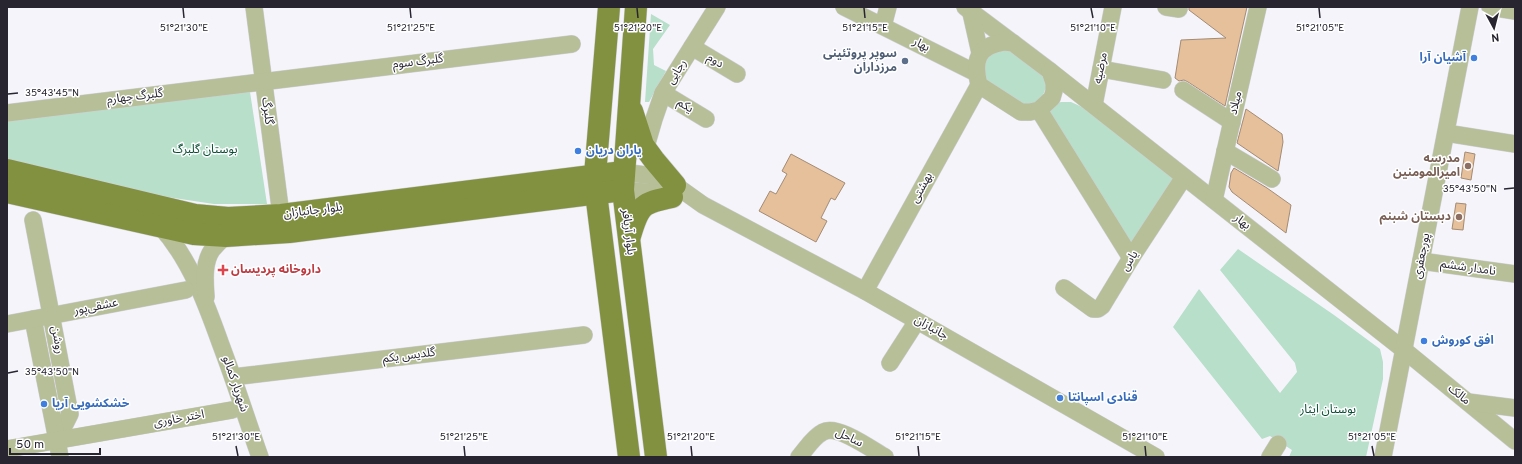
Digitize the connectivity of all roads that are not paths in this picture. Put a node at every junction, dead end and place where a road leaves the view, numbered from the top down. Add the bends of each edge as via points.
1 (254, 7) edge
2 (609, 7) edge
3 (636, 7) edge
4 (717, 7) edge
5 (844, 7) edge
6 (888, 7) edge
7 (1113, 7) edge
8 (1258, 7) edge
9 (1470, 7) edge
10 (1490, 7) edge
11 (970, 9) edge
12 (1515, 12) edge
13 (883, 26) junction
14 (1013, 43) junction
15 (572, 44) dead end
16 (692, 47) junction
17 (980, 53) junction
18 (1101, 69) junction
19 (1050, 72) junction
20 (737, 74) dead end
21 (978, 79) junction
22 (1163, 80) dead end
23 (264, 81) junction
24 (1183, 90) dead end
25 (664, 94) junction
26 (1079, 94) junction
27 (1052, 98) junction
28 (630, 101) junction
29 (1094, 106) junction
30 (1039, 110) junction
31 (7, 113) edge
32 (706, 119) dead end
33 (1232, 122) junction
34 (1446, 133) junction
35 (648, 143) dead end
36 (1515, 144) edge
37 (1225, 151) junction
38 (7, 170) edge
39 (1184, 177) junction
40 (1272, 179) dead end
41 (623, 181) junction
42 (596, 184) junction
43 (674, 191) junction
44 (7, 192) edge
45 (1214, 200) junction
46 (281, 215) junction
47 (33, 220) dead end
48 (194, 225) junction
49 (160, 226) junction
50 (226, 236) junction
51 (629, 241) junction
52 (1131, 258) junction
53 (1421, 261) junction
54 (1515, 274) edge
55 (1064, 288) dead end
56 (186, 290) dead end
57 (865, 291) junction
58 (209, 311) junction
59 (52, 315) junction
60 (34, 318) junction
61 (918, 321) junction
62 (7, 324) edge
63 (584, 335) dead end
64 (1404, 350) junction
65 (890, 363) dead end
66 (233, 378) junction
67 (1468, 402) junction
68 (1515, 408) edge
69 (232, 410) dead end
70 (57, 440) junction
71 (1515, 441) edge
72 (7, 449) edge
73 (60, 457) edge
74 (260, 457) edge
75 (629, 457) edge
76 (656, 457) edge
77 (799, 457) edge
78 (885, 457) edge
79 (1156, 457) edge
80 (1383, 457) edge

1 - 23 street, گلبرگ
2 - 42 main road
3 - 28 main road, بلوار آریافر
4 - 16 street, رجایی
5 - 13 street, بهار
6 - 13 street
7 - 18 street, مرضیه
8 - 33 street, میلاد
9 - 34 street, پورجعفری
10 - 12 street
11 - 14 street
11 - 17 street
13 - 21 street, بهار
14 - 17 street via 995,43
14 - 19 street
15 - 23 street, گلبرگ سوم
16 - 20 street, دوم
16 - 25 street, رجایی
17 - 21 street via 976,62
18 - 22 street
18 - 29 street, مرضیه
19 - 26 street, بهار
19 - 27 street via 1054,83
21 - 30 street via 1017,110
21 - 57 street, بهشتی
23 - 31 street, گلبرگ چهارم
23 - 46 street, گلبرگ
24 - 33 street
25 - 32 street, یکم
25 - 35 street, رجایی
26 - 27 street
26 - 29 street, بهار
27 - 30 street
28 - 41 main road, بلوار آریافر
28 - 43 main road via 643,144
29 - 39 street, بهار
30 - 52 street
33 - 37 street, میلاد
34 - 36 street
34 - 53 street, پورجعفری
37 - 40 street
37 - 45 street, میلاد
38 - 48 main road, بلوار جانبازان
39 - 45 street, بهار
39 - 52 street, یاس
41 - 42 main road, بلوار جانبازان
41 - 43 street, جانبازان via 653,176
41 - 51 main road, بلوار آریافر
42 - 46 main road, بلوار جانبازان
42 - 50 main road, بلوار جانبازان via 289,232
42 - 75 main road
43 - 51 main road via 641,208
43 - 57 street, جانبازان via 704,204
44 - 49 main road, بلوار جانبازان
45 - 64 street, بهار
46 - 48 main road, بلوار جانبازان via 228,218
47 - 59 street, روشن
48 - 49 main road, بلوار جانبازان
48 - 50 main road, بلوار جانبازان
49 - 58 street via 173,240 186,261
50 - 58 street via 208,257 205,281
51 - 76 main road, بلوار آریافر
52 - 55 street, یاس via 1098,309 1093,309
53 - 54 street, نامدار ششم
53 - 64 street, پورجعفری
56 - 59 street, عشقی‌پور
57 - 61 street, جانبازان
58 - 66 street, شهریار کمالو
59 - 60 street, عشقی‌پور
59 - 70 street, روشن via 70,414
60 - 62 street, عشقی‌پور
60 - 70 street
61 - 65 street
61 - 79 street, جانبازان
63 - 66 street, گلدیس یکم
64 - 67 street, مالک
64 - 80 street, پورجعفری
66 - 74 street, شهریار کمالو
67 - 68 street
67 - 71 street, مالک
69 - 70 street, اختر خاوری
70 - 72 street, اختر خاوری
70 - 73 street
77 - 78 street, ساحل via 814,438 830,430 842,432

